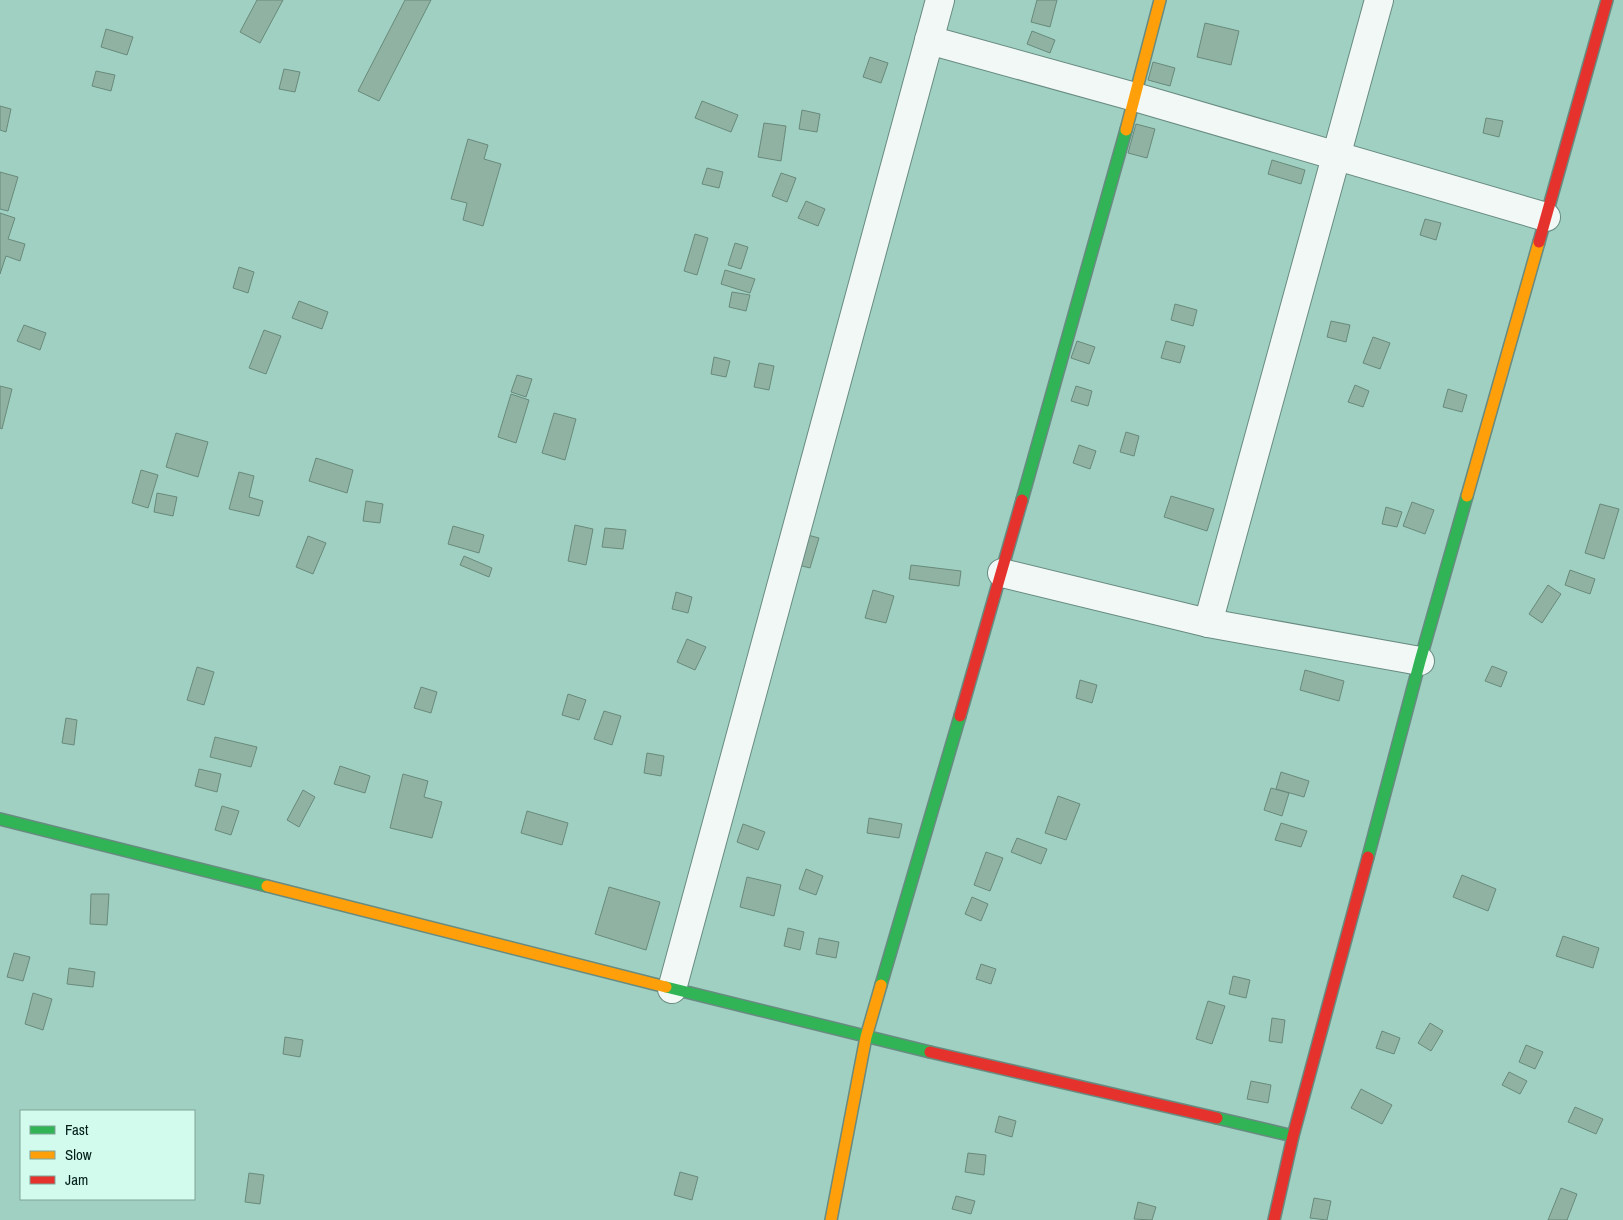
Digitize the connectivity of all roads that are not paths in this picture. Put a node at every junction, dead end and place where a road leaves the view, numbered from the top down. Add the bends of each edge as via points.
1 (940, 0) edge
2 (1160, 0) edge
3 (1380, 0) edge
4 (1607, 0) edge
5 (929, 40) junction
6 (1135, 98) junction
7 (1336, 156) junction
8 (1546, 217) junction
9 (1002, 573) junction
10 (1208, 623) junction
11 (1420, 661) junction
12 (1, 824) edge
13 (672, 989) junction
14 (866, 1037) junction
15 (1293, 1136) junction
16 (831, 1220) edge
17 (1274, 1220) edge

1 - 5 street
2 - 6 street
3 - 7 street
4 - 8 street
5 - 6 street
5 - 13 street
6 - 7 street
6 - 9 street
7 - 8 street
7 - 10 street
8 - 11 street
9 - 10 street
9 - 14 street
10 - 11 street
11 - 15 street
12 - 13 street
13 - 14 street
14 - 15 street
14 - 16 street
15 - 17 street

